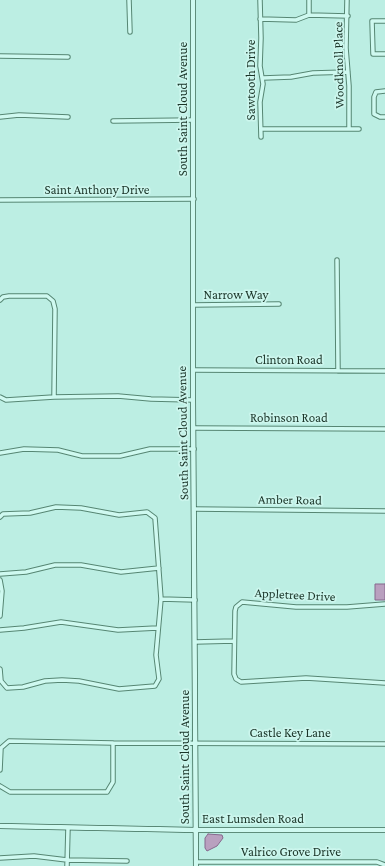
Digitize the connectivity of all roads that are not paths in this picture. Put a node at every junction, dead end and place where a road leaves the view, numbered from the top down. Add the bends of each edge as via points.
1 (129, 0) edge
2 (193, 0) edge
3 (260, 0) edge
4 (309, 0) edge
5 (347, 0) edge
6 (309, 15) junction
7 (348, 16) junction
8 (260, 19) junction
9 (385, 21) edge
10 (130, 32) dead end
11 (385, 54) edge
12 (0, 56) edge
13 (68, 57) dead end
14 (348, 72) junction
15 (263, 78) junction
16 (385, 91) edge
17 (0, 116) edge
18 (385, 116) edge
19 (68, 117) dead end
20 (193, 120) junction
21 (113, 121) dead end
22 (260, 129) junction
23 (349, 129) junction
24 (359, 129) dead end
25 (261, 136) dead end
26 (194, 199) junction
27 (0, 200) edge
28 (337, 260) dead end
29 (0, 300) edge
30 (279, 304) dead end
31 (193, 305) junction
32 (193, 370) junction
33 (338, 371) junction
34 (385, 371) edge
35 (0, 397) edge
36 (54, 397) junction
37 (193, 400) junction
38 (194, 428) junction
39 (385, 429) edge
40 (194, 449) junction
41 (0, 453) edge
42 (194, 509) junction
43 (385, 511) edge
44 (0, 517) edge
45 (159, 568) junction
46 (0, 574) edge
47 (0, 580) edge
48 (161, 599) junction
49 (195, 600) junction
50 (385, 604) edge
51 (0, 616) edge
52 (158, 628) junction
53 (0, 630) edge
54 (234, 641) junction
55 (195, 642) junction
56 (0, 669) edge
57 (385, 683) edge
58 (113, 743) junction
59 (196, 744) junction
60 (385, 744) edge
61 (0, 770) edge
62 (0, 786) edge
63 (0, 826) edge
64 (68, 828) junction
65 (196, 830) junction
66 (385, 830) edge
67 (0, 858) edge
68 (67, 860) junction
69 (127, 861) dead end
70 (196, 864) edge
71 (236, 864) edge
72 (385, 865) edge
73 (66, 866) edge

1 - 10 street
2 - 20 street, South Saint Cloud Avenue
3 - 8 street, Sawtooth Drive
4 - 6 street
5 - 7 street, Woodknoll Place
6 - 7 street
6 - 8 street via 296,20
7 - 14 street, Woodknoll Place
8 - 15 street, Sawtooth Drive via 260,66
9 - 11 street via 372,21 373,54
12 - 13 street
14 - 15 street via 313,72 291,77
14 - 23 street, Woodknoll Place
15 - 22 street, Sawtooth Drive
16 - 18 street via 376,92 374,114
17 - 19 street
20 - 21 street
20 - 26 street, South Saint Cloud Avenue
22 - 23 street
22 - 25 street, Sawtooth Drive
23 - 24 street
26 - 27 street, Saint Anthony Drive
26 - 31 street, South Saint Cloud Avenue
28 - 33 street
29 - 36 street via 9,296 47,296 54,301
30 - 31 street, Narrow Way
31 - 32 street, South Saint Cloud Avenue
32 - 33 street, Clinton Road
32 - 37 street, South Saint Cloud Avenue
33 - 34 street, Clinton Road
35 - 36 street via 6,400
36 - 37 street via 118,396
37 - 38 street, South Saint Cloud Avenue
38 - 39 street, Robinson Road
38 - 40 street, South Saint Cloud Avenue
40 - 41 street via 150,449 120,456 82,456 58,450 24,449
40 - 42 street, South Saint Cloud Avenue
42 - 43 street, Amber Road
42 - 49 street, South Saint Cloud Avenue
44 - 45 street via 3,514 30,513 56,507 81,508 119,515 146,512 154,518
45 - 46 street via 121,572 81,565 55,565 26,572
45 - 48 street
47 - 51 street
48 - 49 street
48 - 52 street
49 - 55 street, South Saint Cloud Avenue
50 - 54 street, Appletree Drive via 296,607 242,602 236,607
52 - 53 street via 118,630 61,622
52 - 56 street via 156,655 159,679 155,686 119,689 79,680 62,680 45,681 23,688 7,688 1,681
54 - 55 street
54 - 57 street, Appletree Drive via 234,674 241,682 306,678
55 - 59 street, South Saint Cloud Avenue
58 - 59 street, Castle Key Lane
58 - 61 street, Castle Key Lane via 9,741 0,748
58 - 62 street via 113,782 107,792 10,792
59 - 60 street, Castle Key Lane
59 - 65 street, South Saint Cloud Avenue
63 - 64 street, East Lumsden Road
64 - 65 street, East Lumsden Road
64 - 68 street
65 - 66 street, East Lumsden Road
65 - 70 street, South Saint Cloud Avenue
67 - 68 street via 34,856
68 - 69 street
68 - 73 street
70 - 71 street, Valrico Grove Drive
71 - 72 street, Valrico Grove Drive via 376,862

